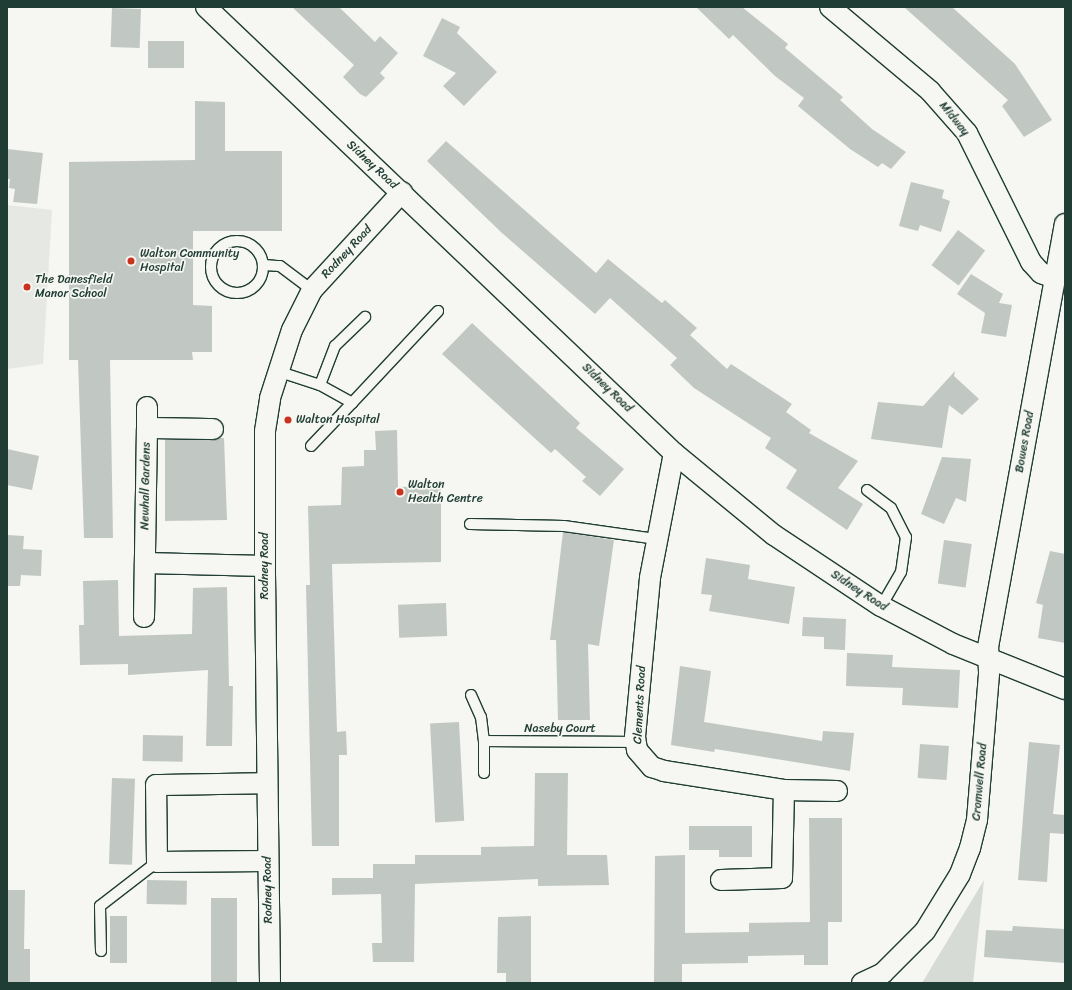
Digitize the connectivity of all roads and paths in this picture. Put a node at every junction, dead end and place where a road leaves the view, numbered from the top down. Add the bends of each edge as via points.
1 (206, 7) edge
2 (830, 7) edge
3 (402, 192) junction
4 (1065, 224) edge
5 (264, 265) junction
6 (1055, 278) junction
7 (312, 290) junction
8 (438, 311) dead end
9 (365, 317) dead end
10 (277, 371) junction
11 (320, 385) junction
12 (352, 403) junction
13 (147, 407) dead end
14 (146, 428) junction
15 (213, 429) dead end
16 (311, 446) dead end
17 (674, 452) junction
18 (867, 490) dead end
19 (470, 524) dead end
20 (657, 539) junction
21 (145, 563) junction
22 (265, 566) junction
23 (881, 606) junction
24 (144, 617) dead end
25 (987, 660) junction
26 (1065, 689) edge
27 (471, 695) dead end
28 (484, 741) junction
29 (636, 742) junction
30 (484, 773) dead end
31 (267, 783) junction
32 (784, 790) junction
33 (837, 791) dead end
34 (267, 860) junction
35 (157, 862) junction
36 (721, 880) dead end
37 (101, 951) dead end
38 (270, 983) edge
39 (862, 983) edge

1 - 3 street, Sidney Road
2 - 6 street, Midway via 930,90 967,133 1030,262 1041,273
3 - 7 street, Rodney Road
3 - 17 street, Sidney Road
4 - 6 street, Bowes Road
5 - 5 lane via 259,283 252,289 239,293 226,291 218,286 211,269 216,252 222,245 235,241 249,243 256,248
5 - 7 lane via 280,266
6 - 25 street, Bowes Road
7 - 10 street, Rodney Road via 292,330
8 - 12 lane
9 - 11 lane via 335,346
10 - 11 lane
10 - 22 street, Rodney Road via 265,431
11 - 12 lane
12 - 16 lane
13 - 14 street
14 - 15 street, Newhall Gardens
14 - 21 street, Newhall Gardens
17 - 20 street, Clements Road
17 - 23 street, Sidney Road via 774,535
18 - 23 lane via 891,508 906,537 901,572
19 - 20 lane via 564,526
20 - 29 street, Clements Road via 650,578
21 - 22 street
21 - 24 street, Newhall Gardens
22 - 31 street, Rodney Road
23 - 25 street, Sidney Road
25 - 26 street, Sidney Road
25 - 39 street, Cromwell Road via 989,674 977,820 960,874 925,932 883,973
27 - 28 lane via 481,717
28 - 29 lane, Naseby Court
28 - 30 lane
29 - 32 street, Clements Road via 642,759 652,767
31 - 34 street, Rodney Road
31 - 35 street via 156,785
32 - 33 street, Clements Road
32 - 36 street via 782,878
34 - 35 street
34 - 38 street, Rodney Road
35 - 37 lane via 100,906

